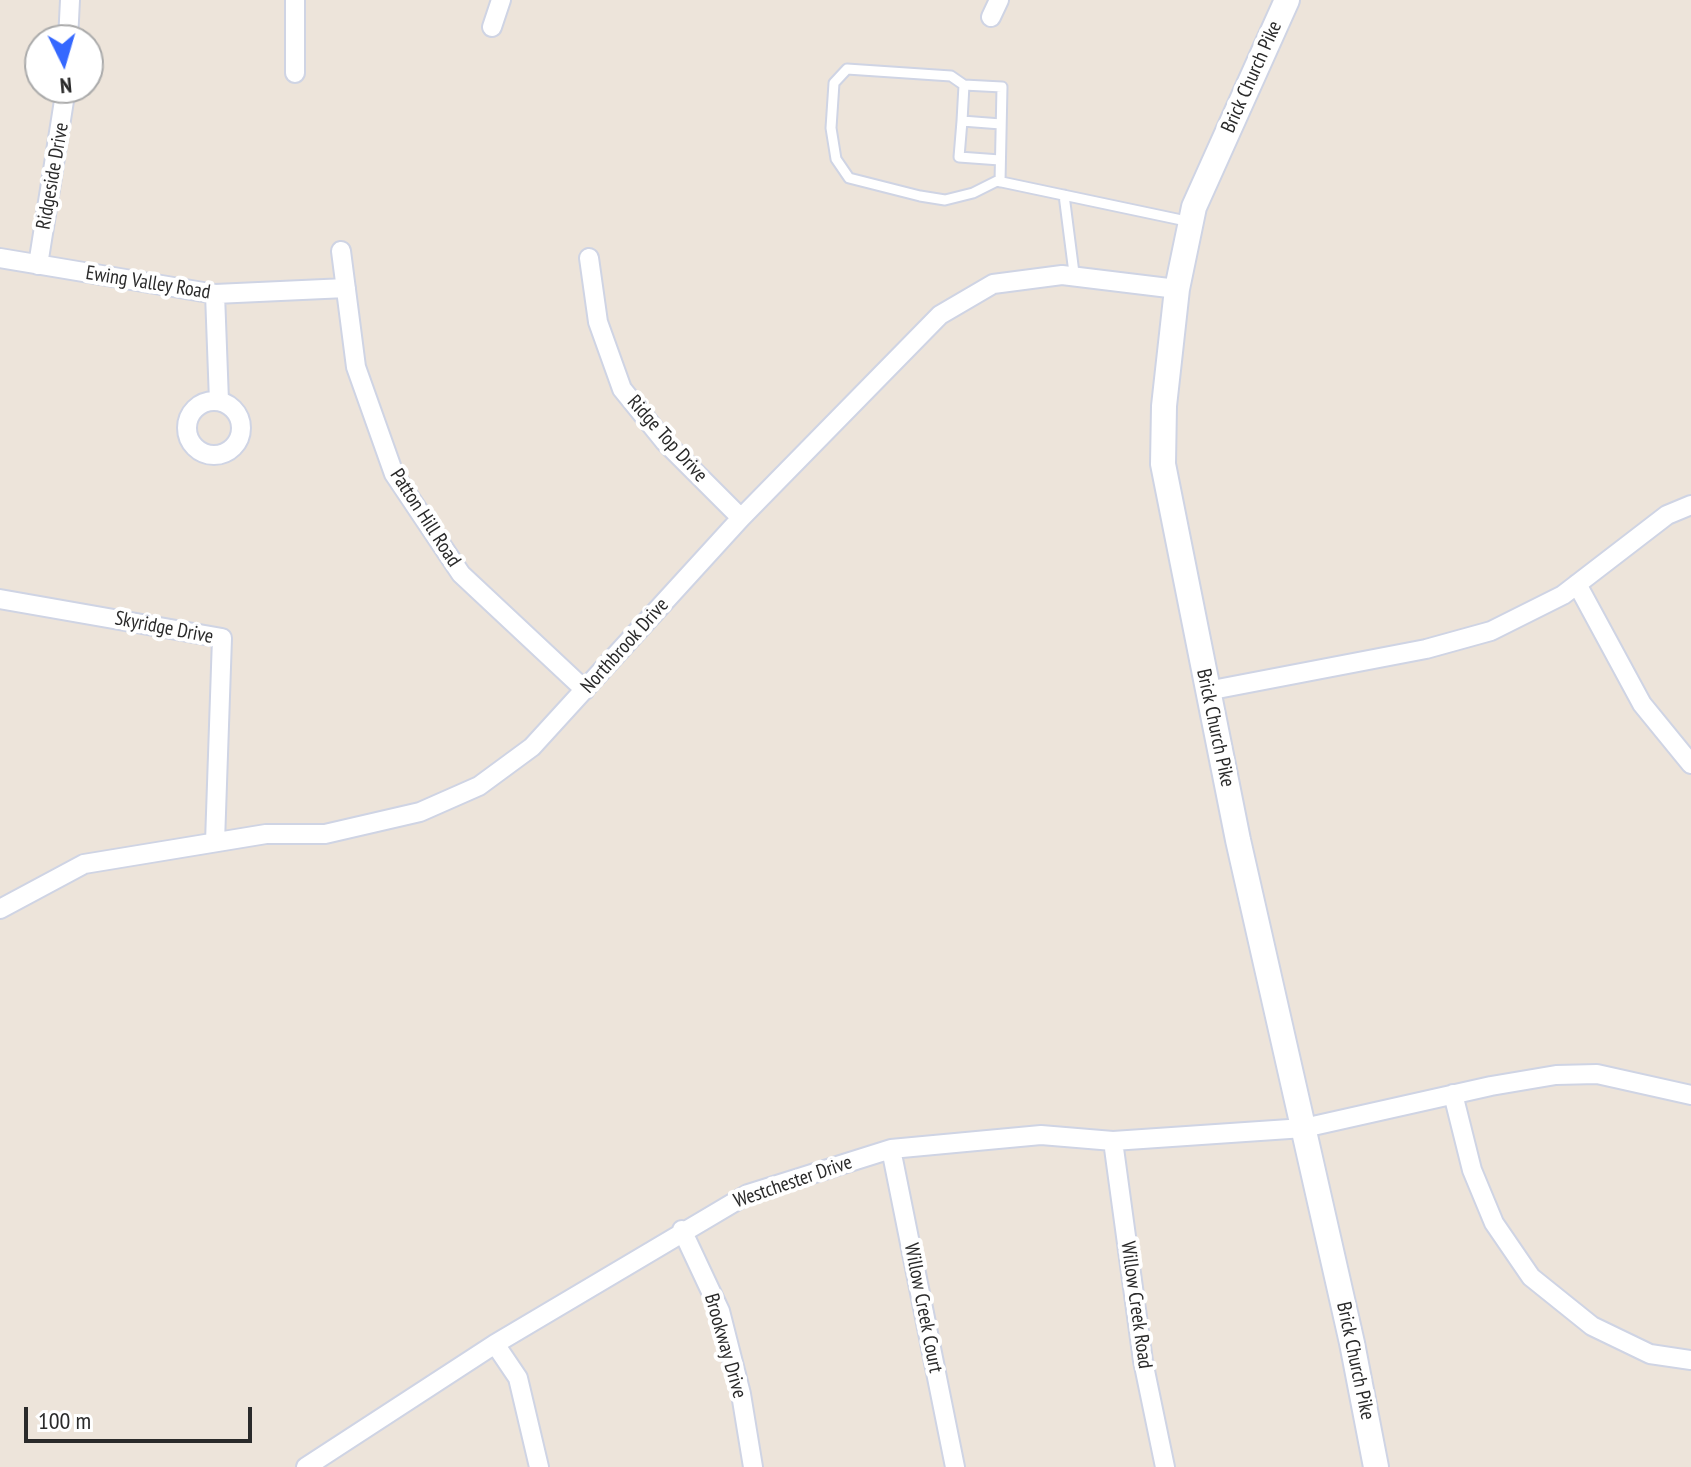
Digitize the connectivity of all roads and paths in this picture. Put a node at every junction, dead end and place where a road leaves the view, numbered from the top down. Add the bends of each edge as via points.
1 (70, 0) edge
2 (295, 0) edge
3 (501, 0) edge
4 (1287, 0) edge
5 (69, 24) edge
6 (492, 27) dead end
7 (295, 73) dead end
8 (964, 85) junction
9 (63, 104) edge
10 (962, 121) junction
11 (1001, 124) junction
12 (1000, 160) junction
13 (1000, 182) junction
14 (1064, 195) junction
15 (1191, 222) junction
16 (341, 251) dead end
17 (0, 258) edge
18 (589, 258) dead end
19 (38, 265) junction
20 (1074, 273) junction
21 (346, 288) junction
22 (1177, 289) junction
23 (215, 294) junction
24 (219, 401) dead end
25 (1691, 505) edge
26 (741, 518) junction
27 (1577, 584) junction
28 (0, 599) edge
29 (585, 690) junction
30 (1207, 691) junction
31 (1691, 764) edge
32 (215, 842) junction
33 (0, 909) edge
34 (1453, 1094) junction
35 (1691, 1095) edge
36 (1304, 1128) junction
37 (1113, 1141) junction
38 (891, 1149) junction
39 (682, 1230) junction
40 (495, 1344) junction
41 (1691, 1360) edge
42 (312, 1465) edge
43 (539, 1467) edge
44 (753, 1467) edge
45 (955, 1467) edge
46 (1165, 1467) edge
47 (1376, 1467) edge

1 - 5 street
2 - 7 street
3 - 6 street
4 - 15 main road, Brick Church Pike
8 - 10 lane
8 - 11 lane via 1002,87
8 - 13 lane via 951,76 847,69 834,83 831,128 836,159 849,178 945,200
9 - 19 street, Ridgeside Drive
10 - 11 lane
10 - 12 lane via 959,157
11 - 12 lane
12 - 13 lane
13 - 14 lane
14 - 15 lane
14 - 20 lane
15 - 22 main road, Brick Church Pike
16 - 21 street, Patton Hill Road
17 - 19 street, Ewing Valley Road
18 - 26 street, Ridge Top Drive via 598,322 622,389 665,442
19 - 23 street, Ewing Valley Road
20 - 22 street, Northbrook Drive
20 - 26 street, Northbrook Drive via 993,284 940,315
21 - 23 street, Ewing Valley Road
21 - 29 street, Patton Hill Road via 356,367 394,474 461,574
22 - 30 main road, Brick Church Pike via 1163,464
23 - 24 street
25 - 27 street via 1667,515
26 - 29 street, Northbrook Drive
27 - 30 street via 1491,631 1426,649
27 - 31 street via 1642,704
28 - 32 street, Skyridge Drive via 222,638
29 - 32 street, Northbrook Drive via 532,747 479,786 420,812 325,834 266,834
30 - 36 main road, Brick Church Pike
32 - 33 street, Northbrook Drive via 84,864
34 - 35 street, Westchester Drive via 1556,1075 1597,1074
34 - 36 street, Westchester Drive
34 - 41 street via 1472,1170 1494,1223 1531,1277 1592,1326 1650,1354
36 - 37 street, Westchester Drive
36 - 47 main road, Brick Church Pike
37 - 38 street, Westchester Drive via 1041,1135
37 - 46 street, Willow Creek Road via 1143,1361
38 - 39 street, Westchester Drive via 748,1194
38 - 45 street, Willow Creek Court
39 - 40 street, Westchester Drive
39 - 44 street, Brookway Drive via 720,1311
40 - 42 street, Westchester Drive
40 - 43 street via 518,1378

